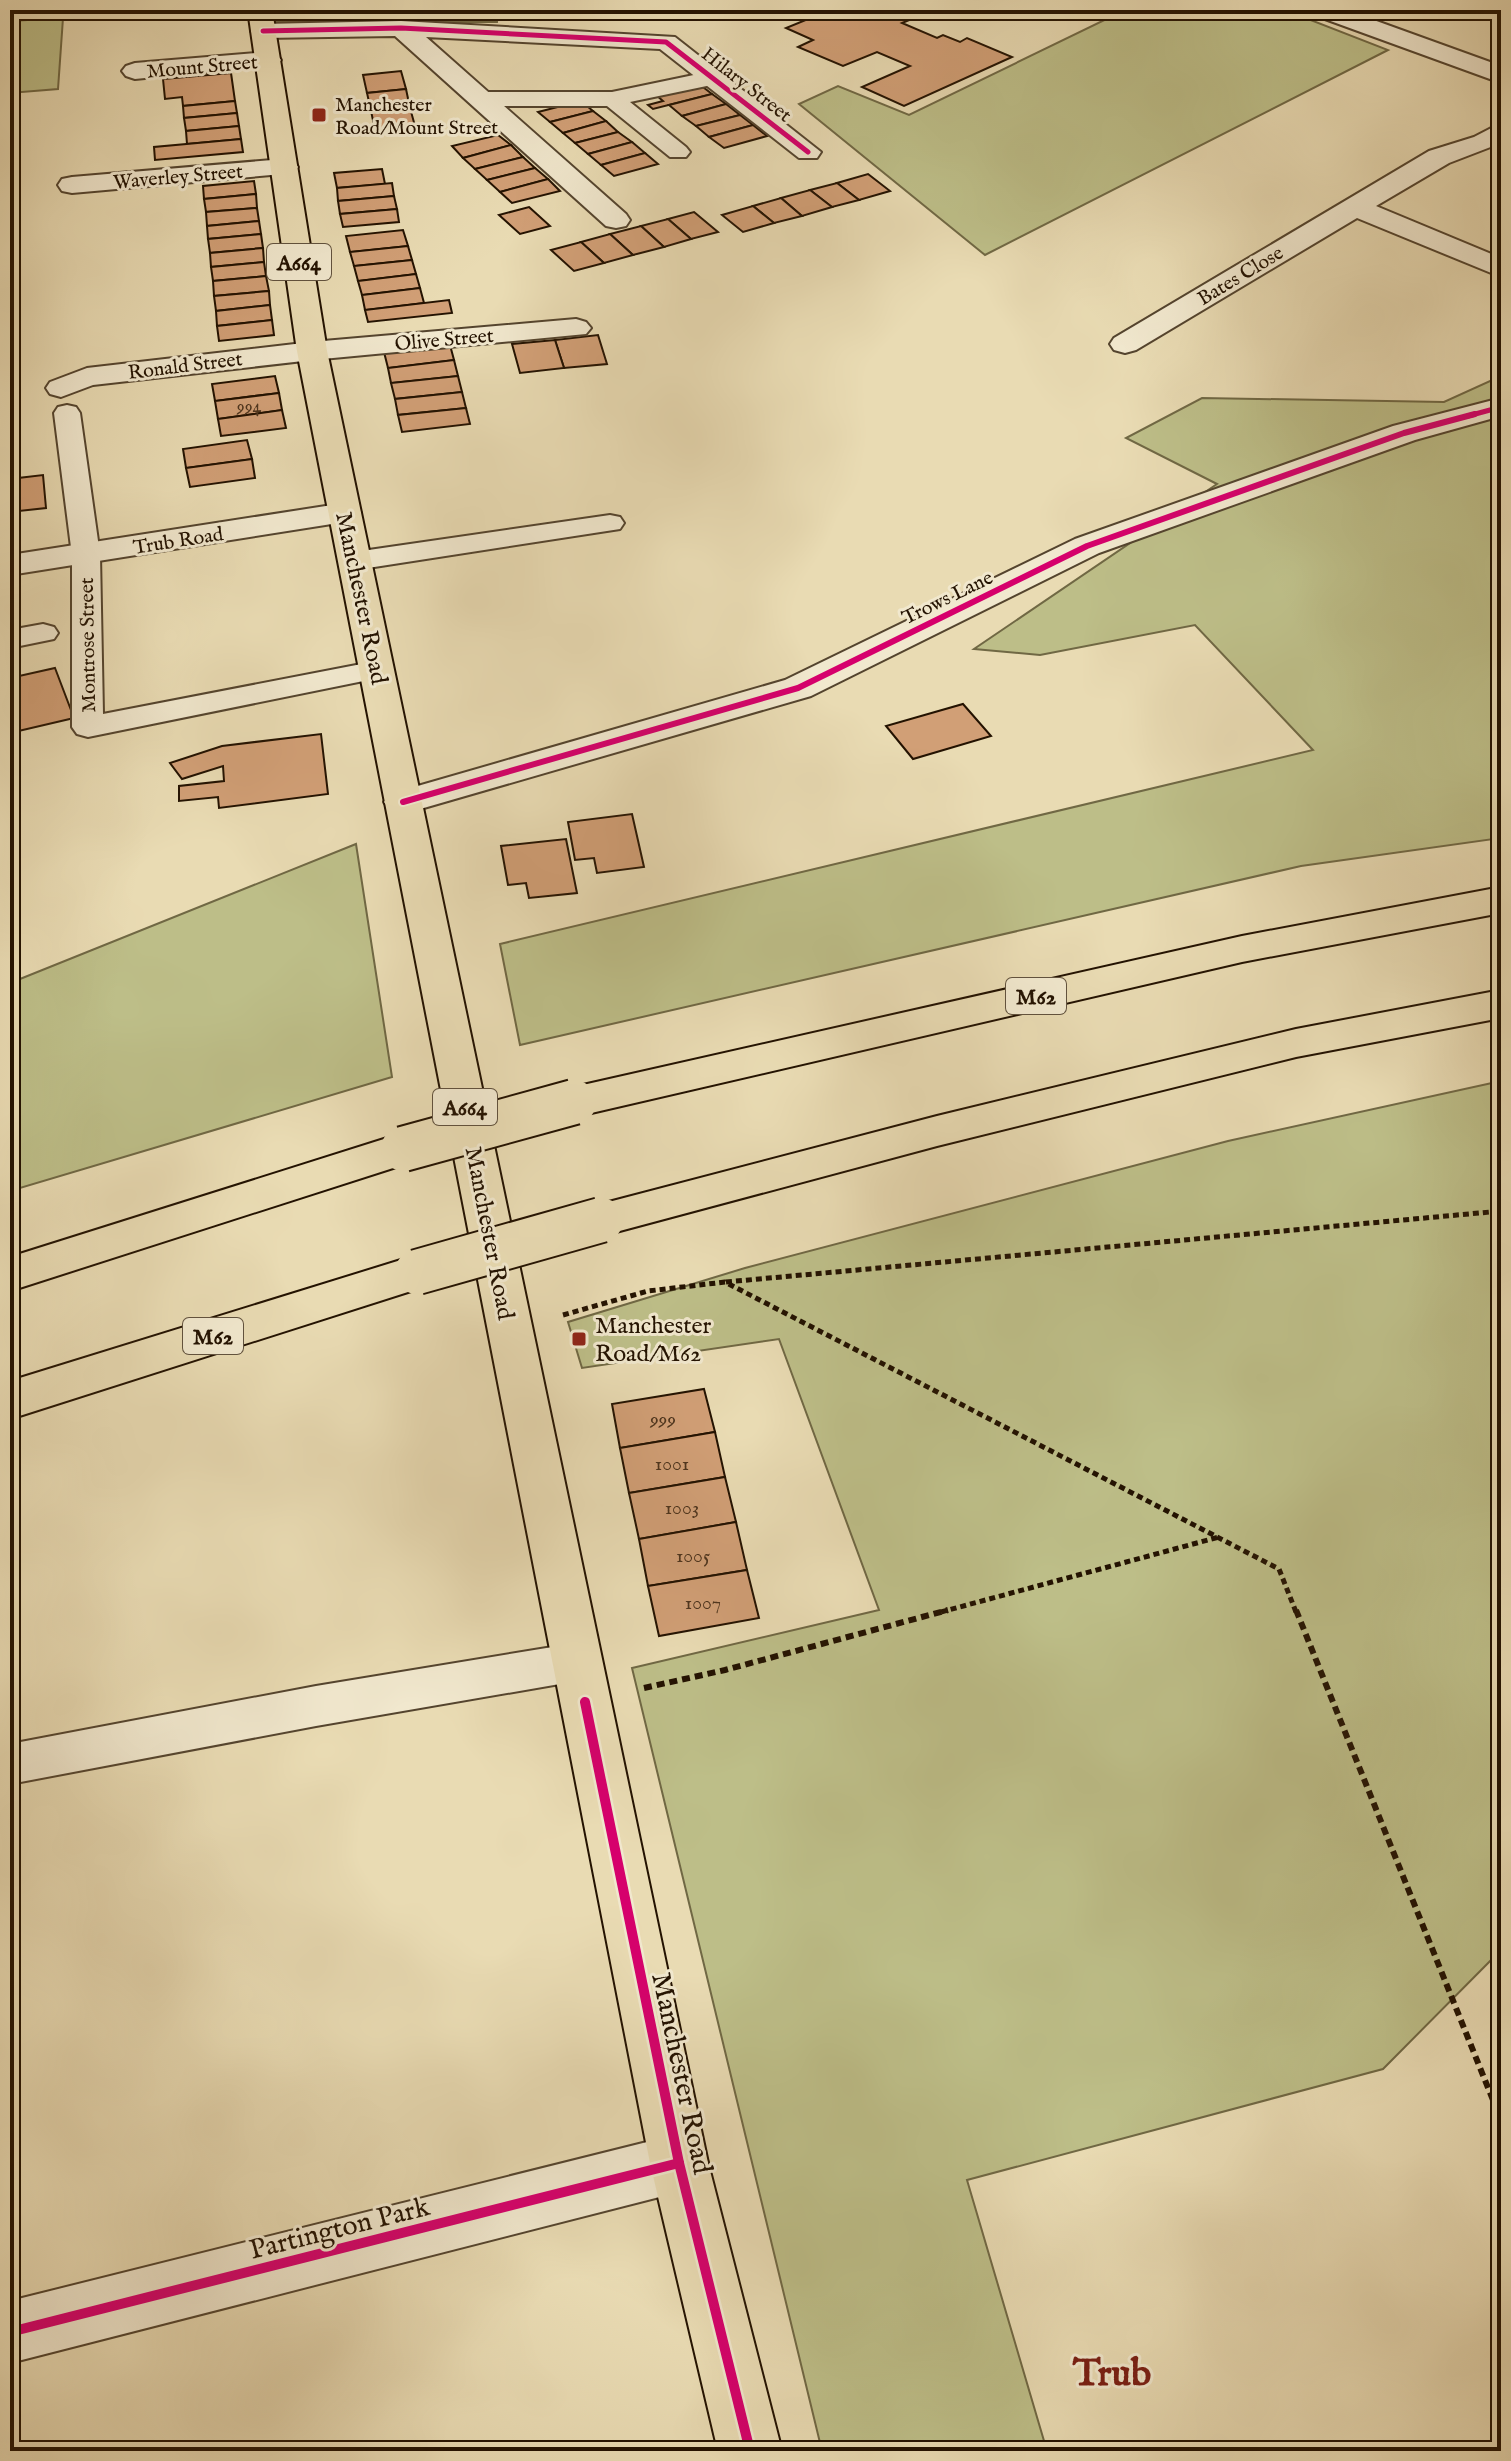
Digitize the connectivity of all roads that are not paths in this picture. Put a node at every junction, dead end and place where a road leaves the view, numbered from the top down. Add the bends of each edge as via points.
1 (1182, 10) edge
2 (1223, 10) edge
3 (1323, 10) edge
4 (262, 20) edge
5 (401, 28) junction
6 (268, 60) junction
7 (135, 71) dead end
8 (1501, 75) edge
9 (713, 78) junction
10 (481, 99) junction
11 (612, 99) junction
12 (1501, 131) edge
13 (678, 152) dead end
14 (808, 152) dead end
15 (284, 167) junction
16 (72, 185) dead end
17 (1355, 207) junction
18 (616, 220) dead end
19 (1501, 268) edge
20 (576, 328) dead end
21 (1125, 344) dead end
22 (312, 351) junction
23 (64, 400) joint
24 (1501, 407) edge
25 (345, 513) junction
26 (610, 523) dead end
27 (86, 555) junction
28 (355, 561) junction
29 (10, 565) edge
30 (43, 633) dead end
31 (10, 639) edge
32 (377, 670) junction
33 (403, 802) junction
34 (1501, 900) edge
35 (1501, 1004) edge
36 (10, 1274) edge
37 (10, 1400) edge
38 (581, 1682) junction
39 (10, 1764) edge
40 (679, 2163) junction
41 (10, 2332) edge
42 (750, 2451) edge

1 - 2 lane
3 - 8 street
4 - 5 street
4 - 6 main road, Manchester Road / A664
5 - 9 street, Hilary Street via 666,42
5 - 10 street
6 - 7 street, Mount Street
6 - 15 main road, Manchester Road / A664
9 - 11 lane
9 - 14 street, Hilary Street
10 - 11 lane
10 - 18 street
11 - 13 lane
12 - 17 street, Bates Close via 1483,143 1439,157
15 - 16 street, Waverley Street
15 - 22 main road, Manchester Road / A664
17 - 19 street
17 - 21 street, Bates Close
20 - 22 street, Olive Street
22 - 23 street, Ronald Street via 87,377
22 - 25 main road, Manchester Road / A664
23 - 27 lane, Montrose Street
24 - 33 street, Trows Lane via 1404,433 1087,546 798,688
25 - 27 street, Trub Road
25 - 28 main road, Manchester Road / A664
26 - 28 lane
27 - 29 street, Trub Road
27 - 32 lane, Montrose Street via 88,727
28 - 32 main road, Manchester Road / A664
30 - 31 lane
32 - 33 main road, Manchester Road / A664
33 - 38 main road, Manchester Road / A664
34 - 36 main road, M62, bridge via 1242,949 574,1102 403,1149
35 - 37 main road, M62, bridge via 1296,1043 601,1220
38 - 39 lane via 316,1706
38 - 40 main road, Manchester Road / A664
40 - 41 street, Partington Park
40 - 42 main road, Manchester Road / A664

